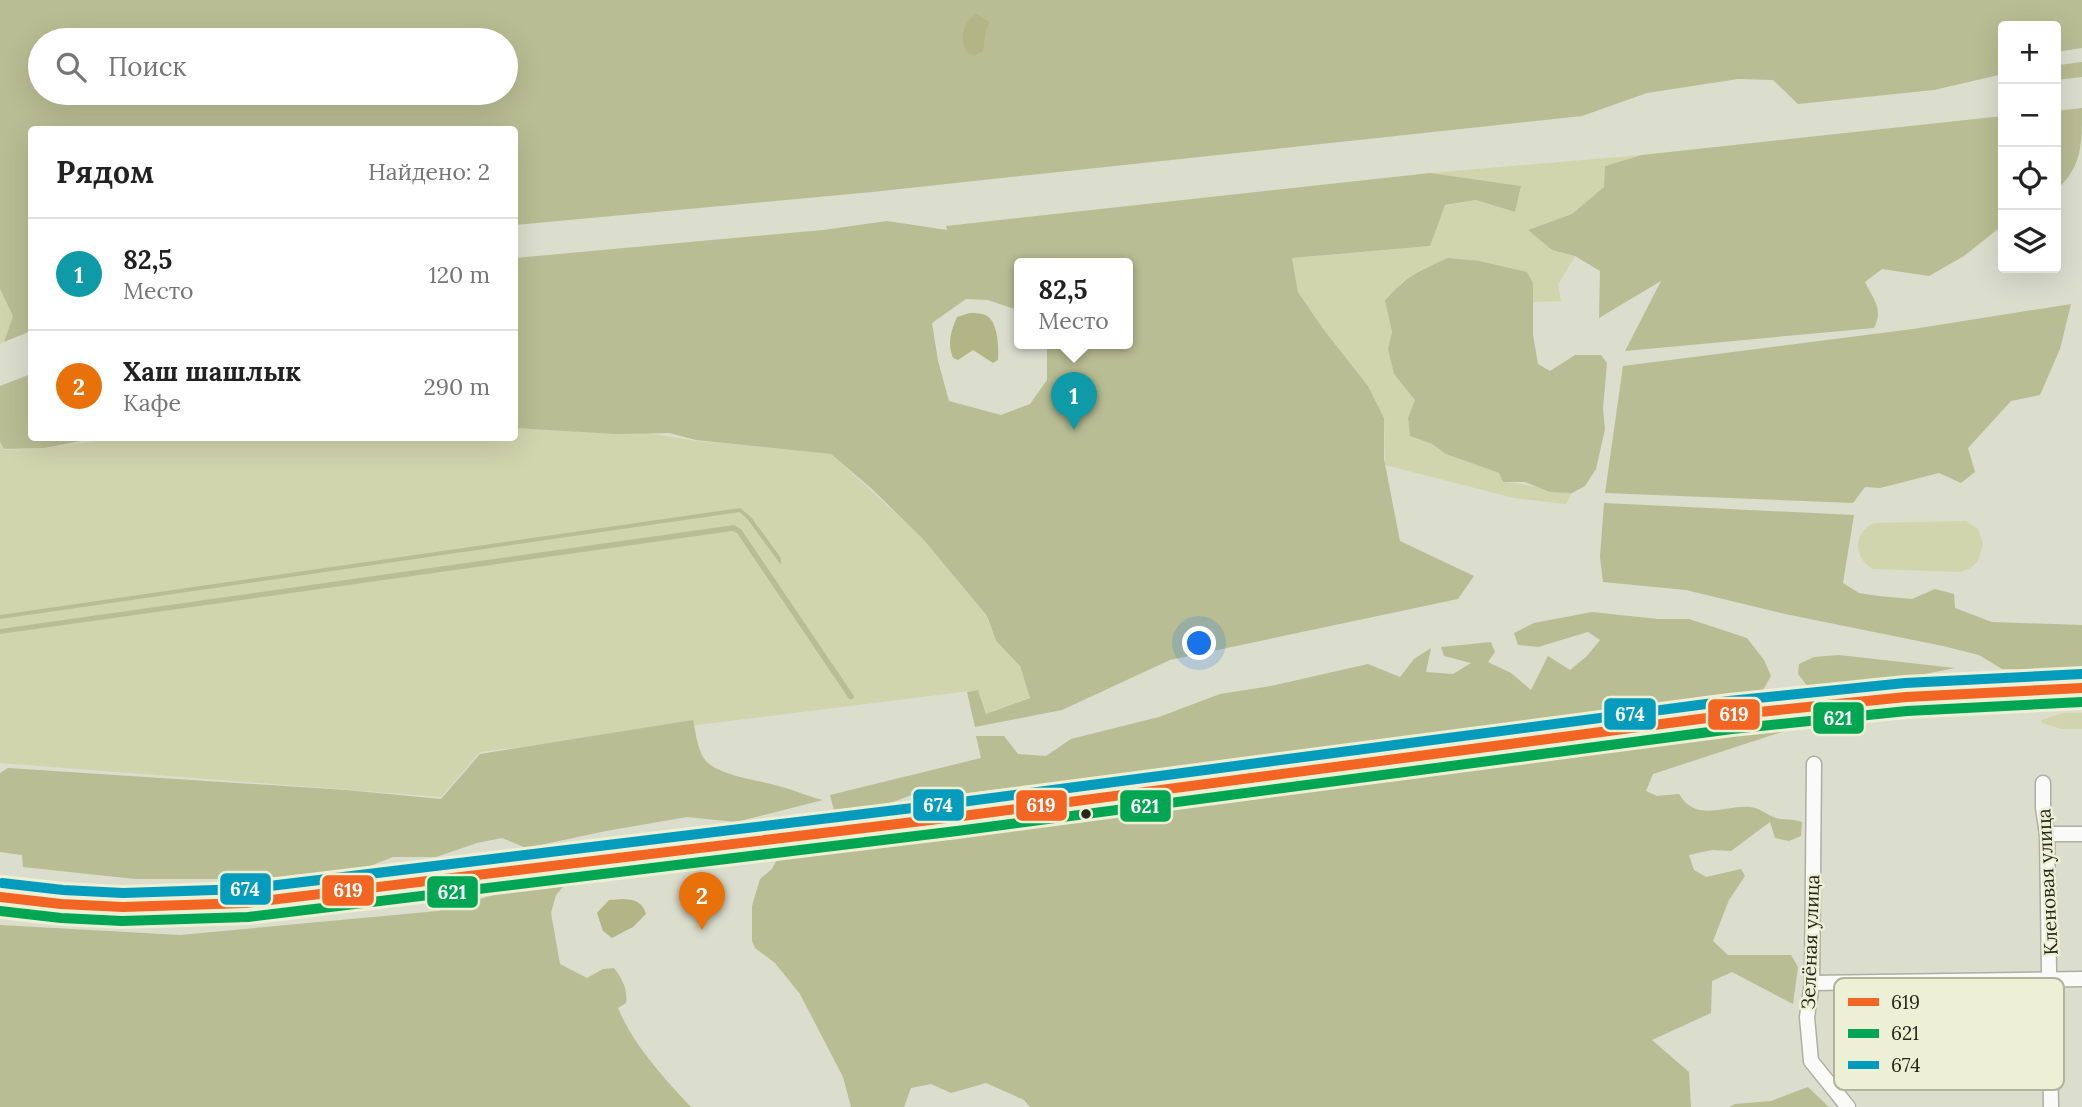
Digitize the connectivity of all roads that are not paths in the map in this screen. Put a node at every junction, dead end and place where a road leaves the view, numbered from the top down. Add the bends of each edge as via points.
1 (2082, 688) edge
2 (1814, 764) dead end
3 (2043, 783) dead end
4 (2048, 834) junction
5 (2082, 834) edge
6 (0, 897) edge
7 (2051, 978) edge
8 (2082, 979) edge
9 (2064, 980) edge
10 (1812, 983) junction
11 (1834, 983) edge
12 (1847, 1107) edge

1 - 6 main road via 1896,696 246,903 136,909
2 - 10 street, Зелёная улица
3 - 4 street, Кленовая улица
4 - 5 street
4 - 7 street, Кленовая улица
8 - 9 street
10 - 11 street
10 - 12 street, Зелёная улица via 1807,1017 1811,1061

